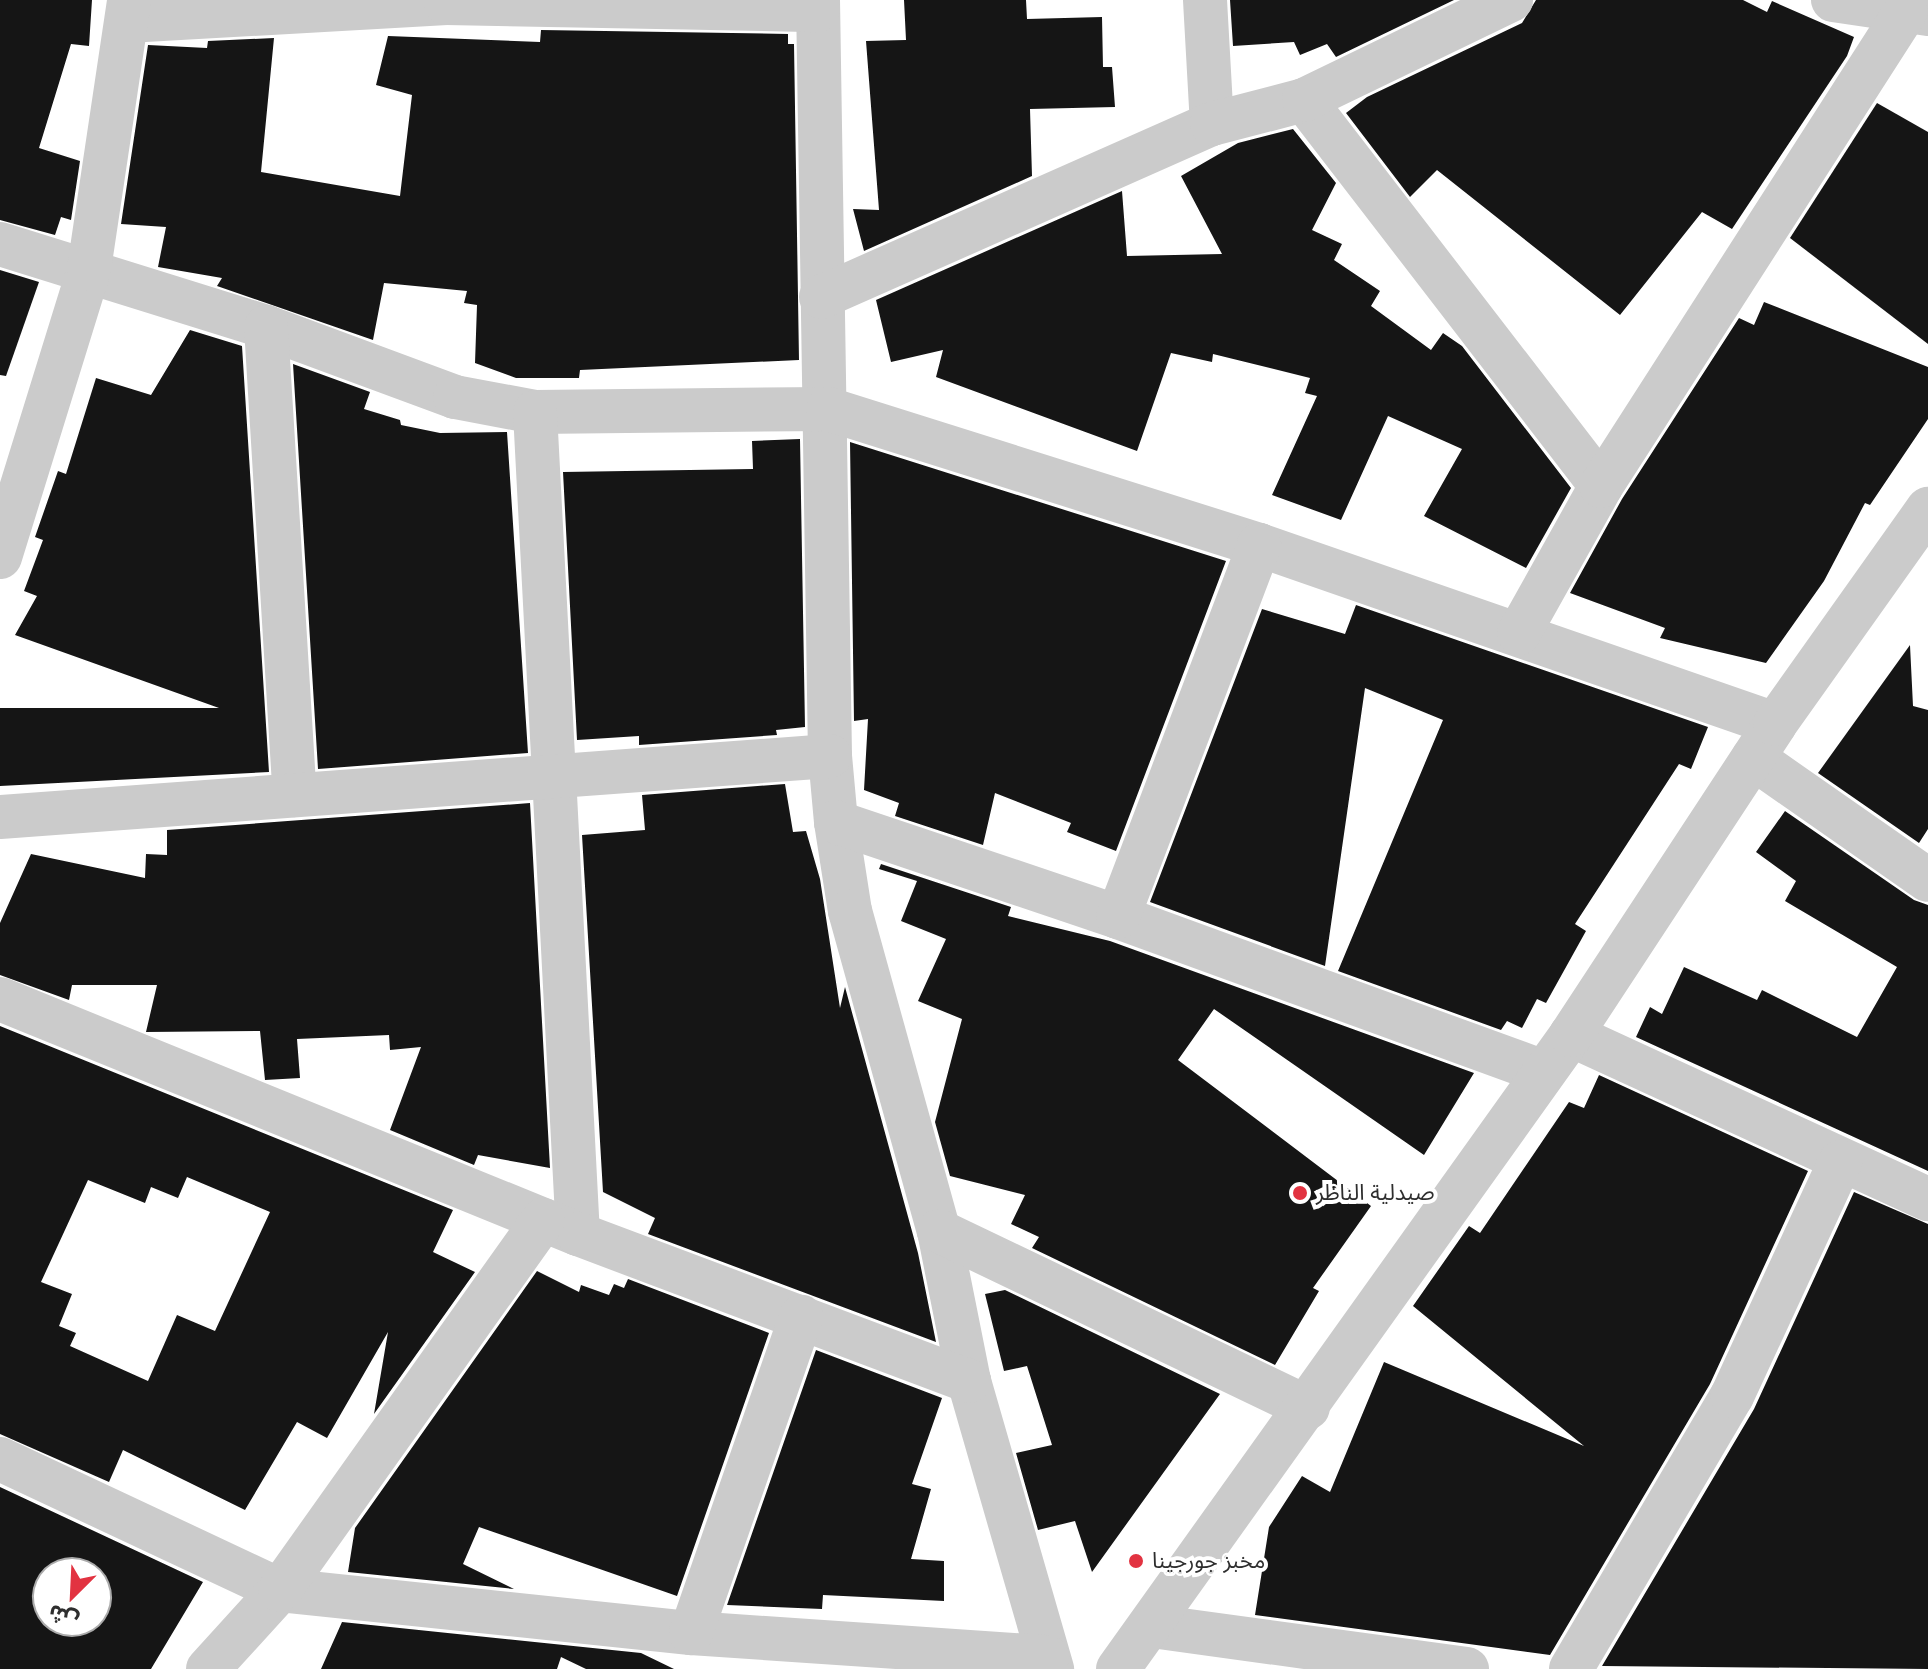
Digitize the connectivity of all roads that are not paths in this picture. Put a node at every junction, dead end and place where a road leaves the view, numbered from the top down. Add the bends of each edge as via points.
1 (1205, 0) edge
2 (1511, 0) edge
3 (1833, 0) edge
4 (818, 5) edge
5 (128, 11) edge
6 (1917, 13) edge
7 (1304, 100) junction
8 (1212, 124) junction
9 (0, 244) edge
10 (89, 269) junction
11 (821, 297) junction
12 (266, 327) junction
13 (828, 409) junction
14 (535, 412) junction
15 (1601, 486) junction
16 (1928, 509) edge
17 (1259, 545) junction
18 (0, 557) edge
19 (1519, 633) junction
20 (1764, 741) junction
21 (830, 756) junction
22 (554, 776) junction
23 (295, 795) junction
24 (0, 817) edge
25 (836, 822) junction
26 (1928, 880) edge
27 (1118, 917) junction
28 (0, 999) edge
29 (1571, 1035) junction
30 (1543, 1072) junction
31 (1840, 1162) junction
32 (1927, 1197) edge
33 (560, 1227) junction
34 (939, 1231) junction
35 (801, 1317) junction
36 (969, 1381) junction
37 (1308, 1408) junction
38 (0, 1459) edge
39 (280, 1590) junction
40 (1152, 1626) junction
41 (691, 1633) junction
42 (1050, 1663) edge
43 (208, 1669) edge
44 (1118, 1669) edge
45 (1467, 1669) edge
46 (1571, 1669) edge

1 - 8 street
2 - 7 street
3 - 6 street
4 - 5 street via 446,3
4 - 11 street
5 - 10 street
6 - 15 street
7 - 8 street
7 - 15 street
8 - 11 street
9 - 10 street
10 - 12 street
10 - 18 street
11 - 13 street
12 - 14 street via 455,397
12 - 23 street
13 - 14 street
13 - 17 street
13 - 21 street
14 - 22 street
15 - 19 street
16 - 20 street
17 - 19 street
17 - 27 street
19 - 20 street
20 - 26 street
20 - 29 street
21 - 22 street
21 - 25 street
22 - 23 street
22 - 33 street
23 - 24 street
25 - 27 street
25 - 34 street via 850,911
27 - 30 street
28 - 33 street
29 - 30 street
29 - 31 street
30 - 37 street
31 - 32 street
31 - 46 street via 1732,1396
33 - 35 street
33 - 39 street
34 - 36 street
34 - 37 street
35 - 36 street
35 - 41 street
36 - 42 street
37 - 40 street
38 - 39 street
39 - 41 street
39 - 43 street
40 - 44 street
40 - 45 street
41 - 42 street

